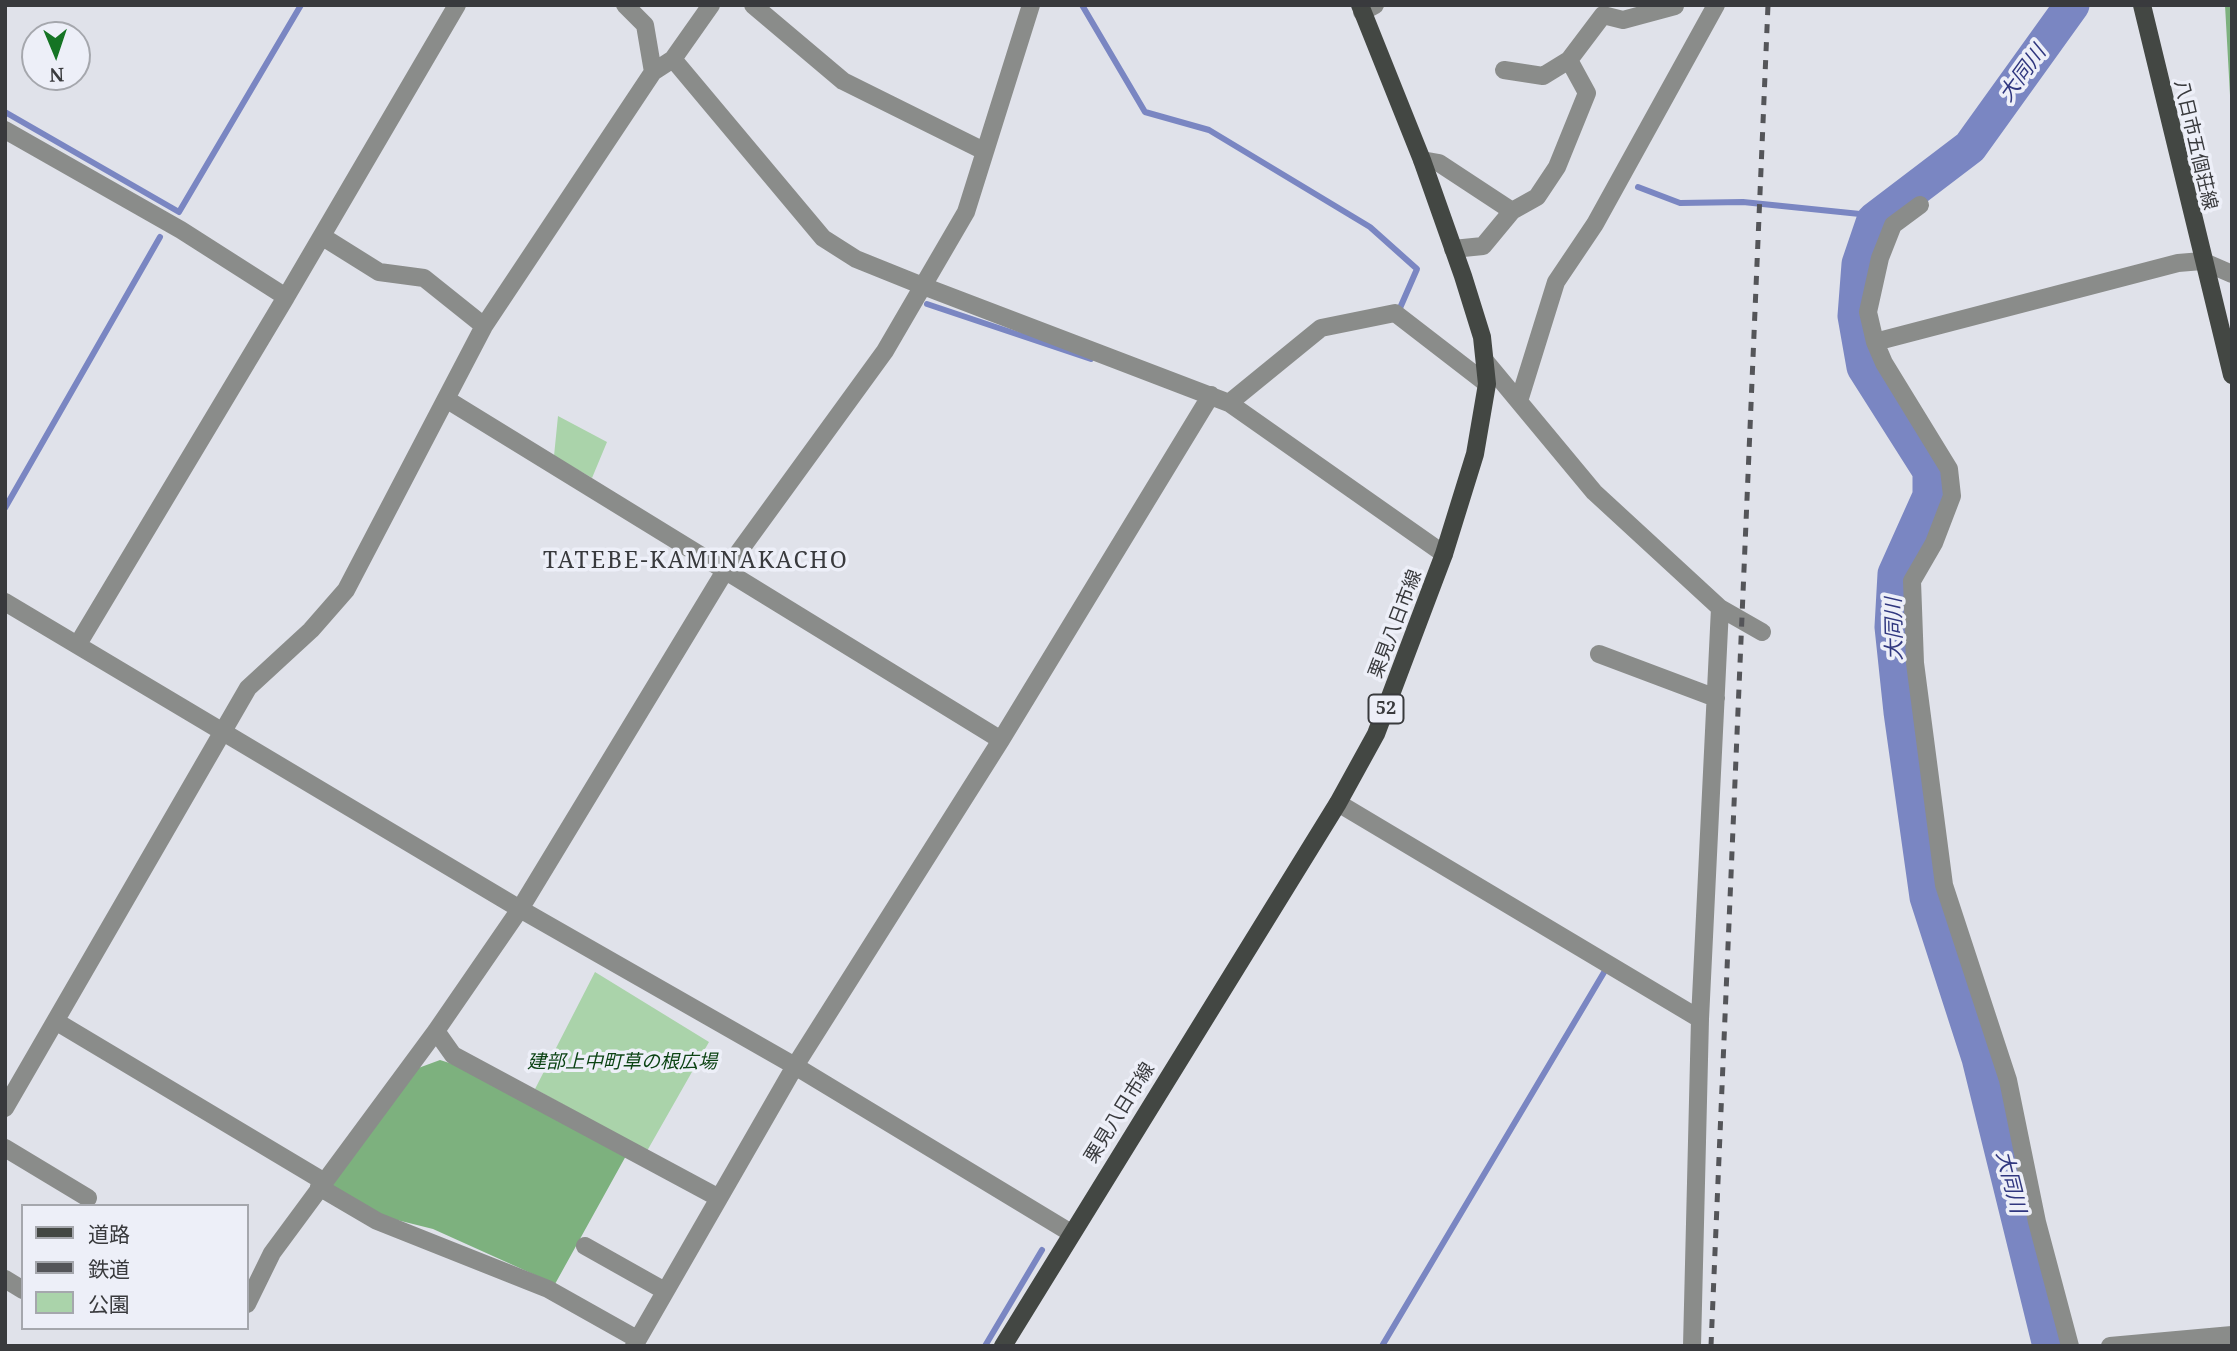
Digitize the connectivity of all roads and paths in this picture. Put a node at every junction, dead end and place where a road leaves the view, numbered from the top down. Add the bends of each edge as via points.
1 (457, 5) edge
2 (625, 5) edge
3 (711, 5) edge
4 (753, 5) edge
5 (1031, 5) edge
6 (1716, 5) edge
7 (2141, 5) edge
8 (1675, 6) edge
9 (1366, 8) edge
10 (673, 59) junction
11 (1569, 60) junction
12 (1504, 70) dead end
13 (653, 72) junction
14 (5, 130) edge
15 (984, 151) junction
16 (1422, 160) junction
17 (1920, 205) dead end
18 (1512, 211) junction
19 (323, 237) junction
20 (1453, 249) junction
21 (2202, 261) junction
22 (2232, 274) edge
23 (923, 286) junction
24 (286, 297) junction
25 (484, 326) junction
26 (1875, 342) junction
27 (1486, 362) junction
28 (2232, 375) edge
29 (1487, 384) junction
30 (1211, 394) junction
31 (446, 399) junction
32 (1519, 401) junction
33 (1229, 403) junction
34 (1444, 554) junction
35 (725, 571) junction
36 (5, 602) edge
37 (1720, 608) junction
38 (1762, 632) dead end
39 (78, 644) junction
40 (1599, 654) dead end
41 (1716, 698) junction
42 (226, 731) junction
43 (1000, 740) junction
44 (1338, 803) junction
45 (520, 909) junction
46 (1700, 1019) junction
47 (57, 1022) junction
48 (436, 1031) junction
49 (795, 1066) junction
50 (5, 1108) edge
51 (5, 1148) edge
52 (321, 1184) junction
53 (89, 1198) dead end
54 (719, 1198) junction
55 (1071, 1233) junction
56 (585, 1246) dead end
57 (5, 1279) edge
58 (21, 1289) edge
59 (665, 1291) junction
60 (248, 1302) edge
61 (2226, 1339) edge
62 (636, 1342) edge
63 (1003, 1346) edge
64 (1692, 1346) edge
65 (2070, 1346) edge
66 (2110, 1346) edge

1 - 19 street
2 - 13 street via 645,25
3 - 10 street
4 - 15 street via 843,82
5 - 15 street
6 - 32 street via 1595,224 1556,282
7 - 21 main road, 八日市五個荘線
8 - 11 street via 1623,20 1603,15
9 - 16 main road, 栗見八日市線 / 52
10 - 13 street
10 - 23 street via 823,238 856,259
11 - 12 street via 1543,76
11 - 18 street via 1587,93 1557,167 1537,197
13 - 25 street
14 - 24 street via 181,230
15 - 23 street via 966,212
16 - 18 street via 1439,163
16 - 20 main road, 栗見八日市線 / 52
17 - 26 street via 1894,225 1880,258 1868,312
18 - 20 street via 1483,246
19 - 24 street
19 - 25 street via 379,272 424,278
20 - 27 main road, 栗見八日市線 / 52
21 - 22 street
21 - 26 street via 2178,263
21 - 28 main road, 八日市五個荘線
23 - 30 street
23 - 35 street via 885,351
24 - 39 street
25 - 31 street
26 - 65 street via 1949,468 1952,496 1934,543 1912,581 1915,663 1944,885 2008,1080 2036,1222
27 - 29 main road, 栗見八日市線 / 52
27 - 32 street
29 - 33 street via 1395,313 1321,328
29 - 34 main road, 栗見八日市線 / 52 via 1475,454
30 - 33 street
30 - 43 street
31 - 35 street
31 - 42 street via 346,590 311,630 248,688
32 - 37 street via 1594,492
33 - 34 street
34 - 44 main road, 栗見八日市線 / 52 via 1376,734
35 - 43 street
35 - 45 street
36 - 39 street
37 - 38 street
37 - 41 street
39 - 42 street
40 - 41 street
41 - 46 street
42 - 45 street
42 - 47 street
43 - 49 street
44 - 46 street
44 - 55 main road, 栗見八日市線 / 52
45 - 48 street
45 - 49 street
46 - 64 street
47 - 50 street
47 - 52 street
48 - 52 street
48 - 54 street via 453,1055
49 - 54 street
49 - 55 street
51 - 53 street
52 - 60 street via 272,1253
52 - 62 street via 377,1221 548,1289
54 - 59 street
55 - 63 main road, 栗見八日市線 / 52
56 - 59 street
57 - 58 street
59 - 62 street
61 - 66 street

